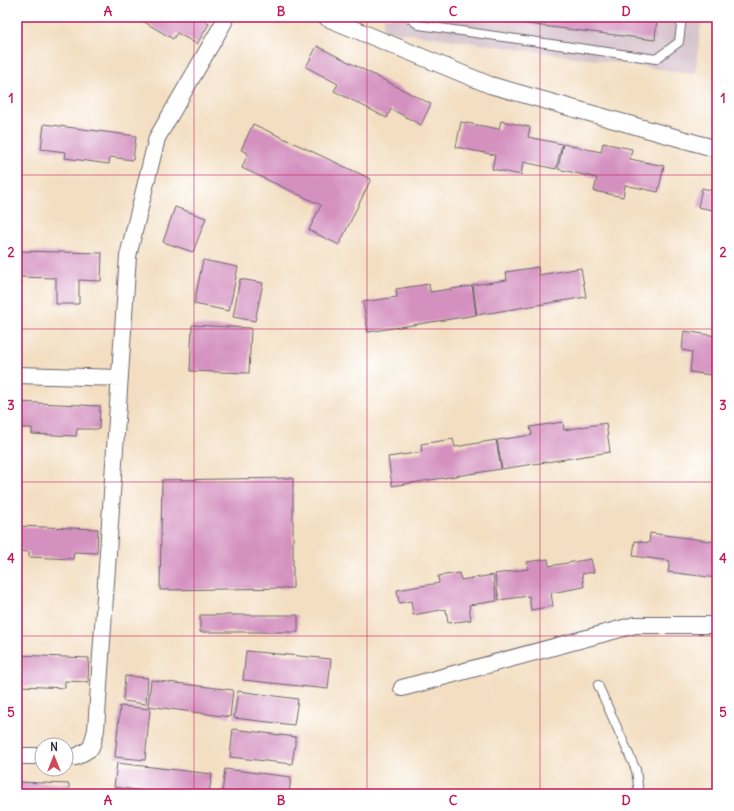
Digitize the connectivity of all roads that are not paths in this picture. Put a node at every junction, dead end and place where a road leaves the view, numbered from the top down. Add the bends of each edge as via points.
1 (223, 17) edge
2 (408, 17) edge
3 (682, 17) edge
4 (327, 18) edge
5 (717, 149) edge
6 (17, 375) edge
7 (120, 378) junction
8 (717, 625) edge
9 (598, 685) dead end
10 (402, 688) dead end
11 (17, 756) edge
12 (34, 756) edge
13 (74, 757) edge
14 (639, 794) edge

1 - 7 street via 224,22 157,138 128,256
2 - 3 lane via 419,25 656,59 679,42
4 - 5 street via 490,85
6 - 7 street
7 - 13 street via 96,730 91,748
8 - 10 street via 635,625
9 - 14 lane via 636,770
11 - 12 street

